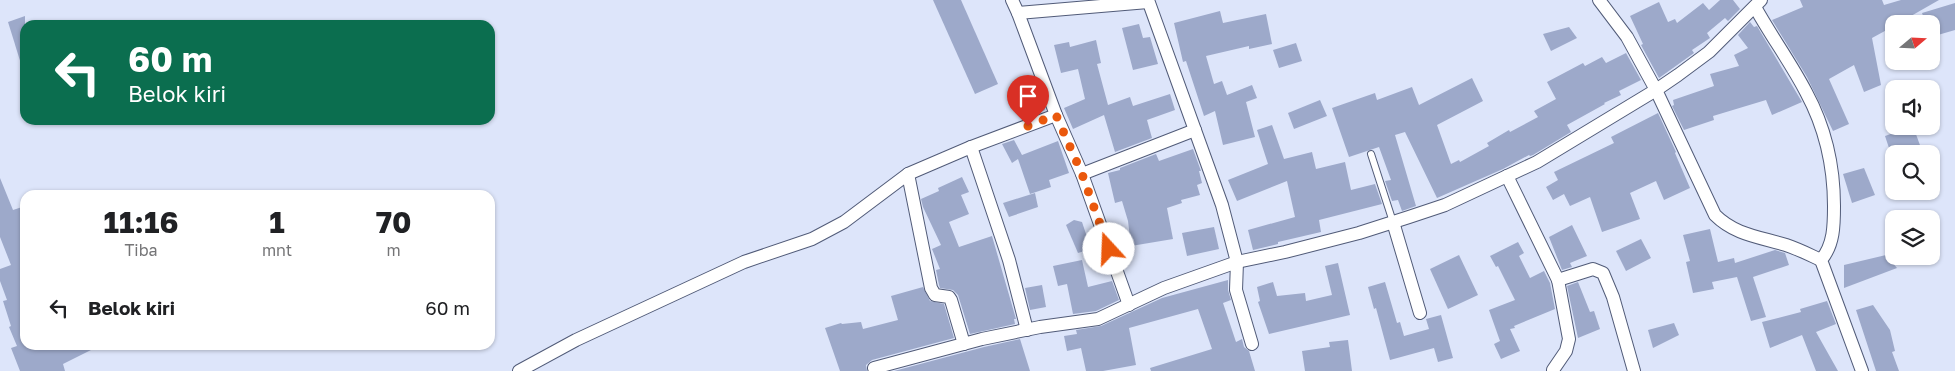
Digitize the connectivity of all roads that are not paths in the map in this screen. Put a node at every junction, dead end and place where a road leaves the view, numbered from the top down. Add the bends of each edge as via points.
1 (1012, 0) edge
2 (1599, 0) edge
3 (1148, 1) edge
4 (1758, 4) edge
5 (1018, 13) junction
6 (1656, 90) junction
7 (1056, 115) junction
8 (1195, 130) junction
9 (971, 147) junction
10 (1371, 154) dead end
11 (908, 174) junction
12 (1082, 174) junction
13 (1507, 176) junction
14 (1393, 222) junction
15 (1822, 260) junction
16 (1237, 262) junction
17 (1558, 280) junction
18 (1129, 305) junction
19 (1420, 313) dead end
20 (1027, 330) junction
21 (964, 344) junction
22 (1252, 344) dead end
23 (874, 368) dead end
24 (1553, 370) edge
25 (519, 371) edge
26 (1634, 371) edge
27 (1862, 371) edge

1 - 5 street
2 - 6 street via 1627,37
3 - 5 street
3 - 8 street
4 - 6 street via 1709,52
4 - 15 street via 1818,117 1829,152 1834,215 1831,242
5 - 7 street
6 - 13 street
6 - 15 street via 1715,215 1738,231
7 - 9 street
7 - 12 street
8 - 12 street
8 - 16 street via 1222,205
9 - 11 street
9 - 20 street via 1009,260
10 - 14 lane
11 - 21 street via 931,288 935,295 951,300
11 - 25 street via 844,222 812,239 744,262 576,340
12 - 18 street
13 - 14 street via 1445,205
13 - 17 street
14 - 16 street
14 - 19 street
15 - 27 street
16 - 18 street via 1164,288
16 - 22 street via 1236,290
17 - 24 street via 1569,338 1566,351
17 - 26 street via 1593,269 1606,276
18 - 20 street via 1098,319
20 - 21 street
21 - 23 street

